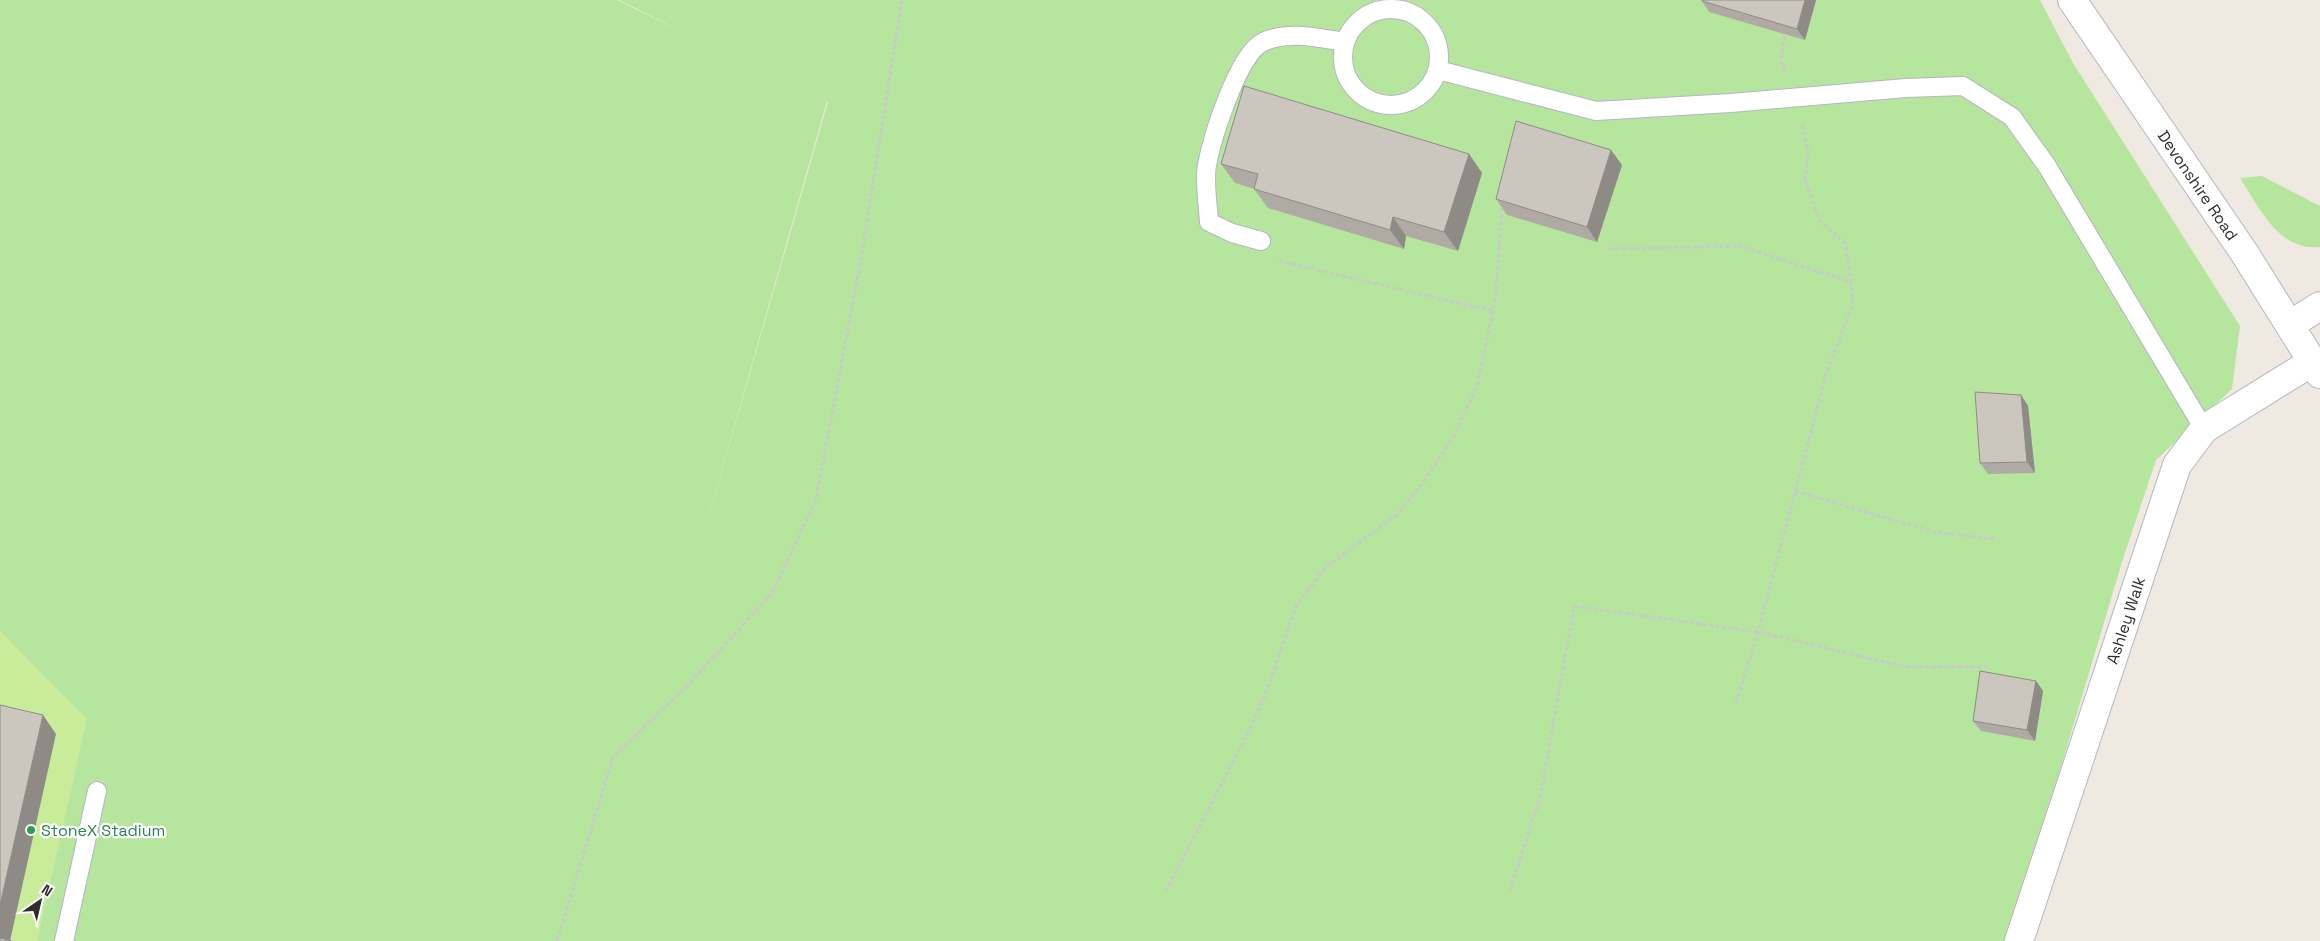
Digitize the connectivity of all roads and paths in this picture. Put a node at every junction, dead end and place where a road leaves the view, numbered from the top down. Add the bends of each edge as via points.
1 (902, 0) edge
2 (2072, 0) edge
3 (1409, 6) edge
4 (1784, 35) edge
5 (1345, 42) junction
6 (1438, 70) junction
7 (1797, 97) junction
8 (1502, 201) edge
9 (1261, 241) dead end
10 (1610, 249) dead end
11 (1276, 260) dead end
12 (1852, 282) junction
13 (2320, 306) edge
14 (1493, 311) junction
15 (2291, 324) junction
16 (2316, 368) edge
17 (2204, 429) junction
18 (1794, 491) junction
19 (1996, 540) dead end
20 (1758, 632) junction
21 (1990, 667) dead end
22 (1736, 703) dead end
23 (97, 791) dead end
24 (1166, 891) dead end
25 (1510, 891) dead end
26 (64, 941) edge
27 (557, 941) edge
28 (2019, 941) edge

1 - 27 path via 860,265 816,499 772,593 687,686 613,757
2 - 15 street, Devonshire Road
3 - 5 lane via 1370,13 1357,22
3 - 6 lane via 1436,39 1440,54
4 - 7 path via 1781,62
5 - 6 lane via 1343,66 1349,82 1374,102 1389,106 1406,104 1432,85
5 - 9 lane via 1288,35 1262,43 1246,59 1221,113 1207,166 1209,222
6 - 7 lane via 1596,111
7 - 12 path via 1808,152 1805,180 1820,221 1845,243
7 - 17 lane via 1963,86 2012,117 2047,166
8 - 14 path
10 - 12 path via 1740,246
11 - 14 path
12 - 18 path via 1853,305 1826,375
13 - 15 street
14 - 24 path via 1478,383 1455,434 1397,515 1326,567 1296,606 1267,690 1248,733
15 - 16 street, Devonshire Road
16 - 17 street, Ashley Walk
17 - 28 street, Ashley Walk via 2177,465
18 - 19 path via 1934,532
18 - 20 path
20 - 21 path via 1906,667
20 - 22 path
20 - 25 path via 1574,606 1541,793
23 - 26 lane

